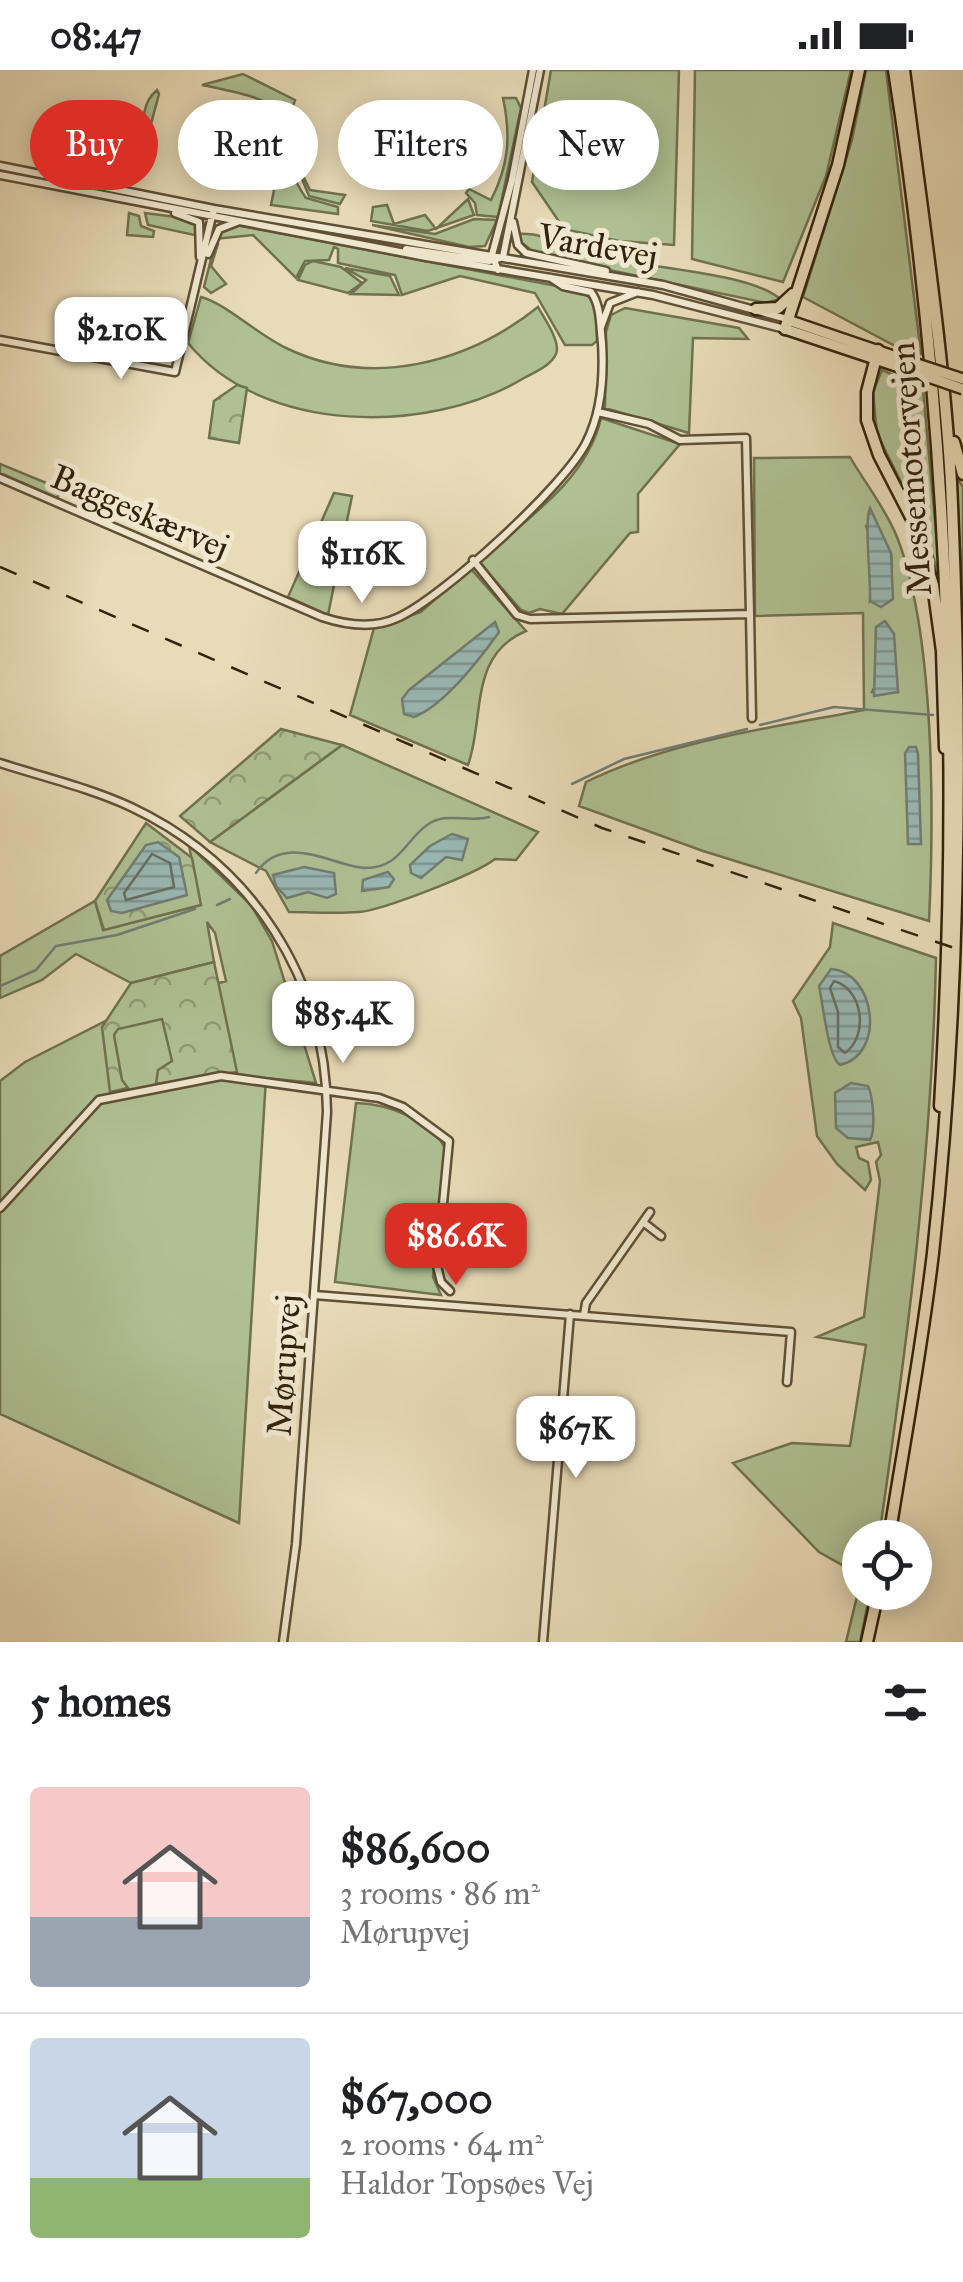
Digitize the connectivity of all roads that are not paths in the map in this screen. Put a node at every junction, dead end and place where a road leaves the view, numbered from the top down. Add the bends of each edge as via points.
1 (532, 70) edge
2 (540, 70) edge
3 (859, 70) edge
4 (894, 70) edge
5 (904, 70) edge
6 (0, 166) edge
7 (0, 175) edge
8 (151, 205) junction
9 (513, 207) junction
10 (210, 212) junction
11 (245, 222) junction
12 (202, 231) junction
13 (371, 245) junction
14 (496, 258) junction
15 (498, 270) junction
16 (802, 275) junction
17 (615, 277) junction
18 (198, 278) junction
19 (550, 278) junction
20 (638, 292) junction
21 (756, 309) junction
22 (786, 324) junction
23 (600, 328) junction
24 (0, 340) edge
25 (876, 355) junction
26 (911, 367) junction
27 (963, 379) edge
28 (963, 389) edge
29 (598, 412) junction
30 (963, 474) edge
31 (0, 478) edge
32 (947, 483) junction
33 (473, 560) junction
34 (750, 614) junction
35 (752, 718) dead end
36 (0, 763) edge
37 (963, 853) edge
38 (951, 862) junction
39 (960, 890) junction
40 (327, 1091) junction
41 (0, 1208) edge
42 (650, 1212) dead end
43 (643, 1222) junction
44 (661, 1236) dead end
45 (450, 1291) dead end
46 (314, 1296) junction
47 (570, 1314) junction
48 (584, 1316) junction
49 (918, 1346) junction
50 (787, 1382) dead end
51 (891, 1520) edge
52 (874, 1610) edge
53 (283, 1642) edge
54 (542, 1642) edge
55 (867, 1642) edge

1 - 14 street
2 - 9 street
3 - 16 highway via 848,129
4 - 32 highway, Messemotorvejen
5 - 30 highway via 931,229 954,450
5 - 32 highway, Messemotorvejen
6 - 10 street, Vardevej
7 - 8 street, Vardevej
8 - 10 street, Vardevej
8 - 12 street, Vardevej via 196,219
9 - 14 street
9 - 17 street via 514,236 526,252
10 - 11 street, Vardevej
10 - 12 street
10 - 14 street, Vardevej
10 - 18 street
11 - 13 street, Vardevej
11 - 18 street via 219,230
12 - 18 street
13 - 14 street
13 - 15 street, Vardevej
14 - 15 street
14 - 17 street, Vardevej
15 - 19 street, Vardevej
16 - 21 highway via 784,304
16 - 22 highway
17 - 21 street, Vardevej
18 - 24 street via 177,370
19 - 20 street, Vardevej
19 - 23 street, Baggeskærvej via 591,292
20 - 22 street, Vardevej
20 - 23 street via 610,303
21 - 22 street, Vardevej
22 - 25 main road, Vardevej
23 - 29 street, Baggeskærvej
25 - 26 main road, Vardevej
25 - 38 highway via 867,392 871,436 914,523 939,618
26 - 27 main road, Vardevej, bridge
26 - 28 main road, Vardevej, bridge
29 - 33 street, Baggeskærvej via 555,489
29 - 34 street via 649,424 680,440 746,438
31 - 33 street, Baggeskærvej via 342,624 394,620
32 - 38 highway, Messemotorvejen
32 - 39 highway, Messemotorvejen via 960,721
33 - 34 street via 517,615 530,619
34 - 35 street
36 - 40 street, Mørupvej via 136,810 212,857 280,936 310,1003
37 - 39 highway
38 - 49 highway, Messemotorvejen via 939,1128
39 - 49 highway, Messemotorvejen via 946,1127
40 - 41 street via 242,1076 109,1095 88,1108
40 - 45 street via 403,1107 449,1140 436,1266
40 - 46 street, Mørupvej
42 - 43 street
43 - 44 street
43 - 48 street via 586,1303
46 - 47 street
46 - 53 street, Mørupvej
47 - 48 street
47 - 54 street
48 - 50 street via 791,1332
49 - 51 highway, Messemotorvejen
52 - 55 highway

